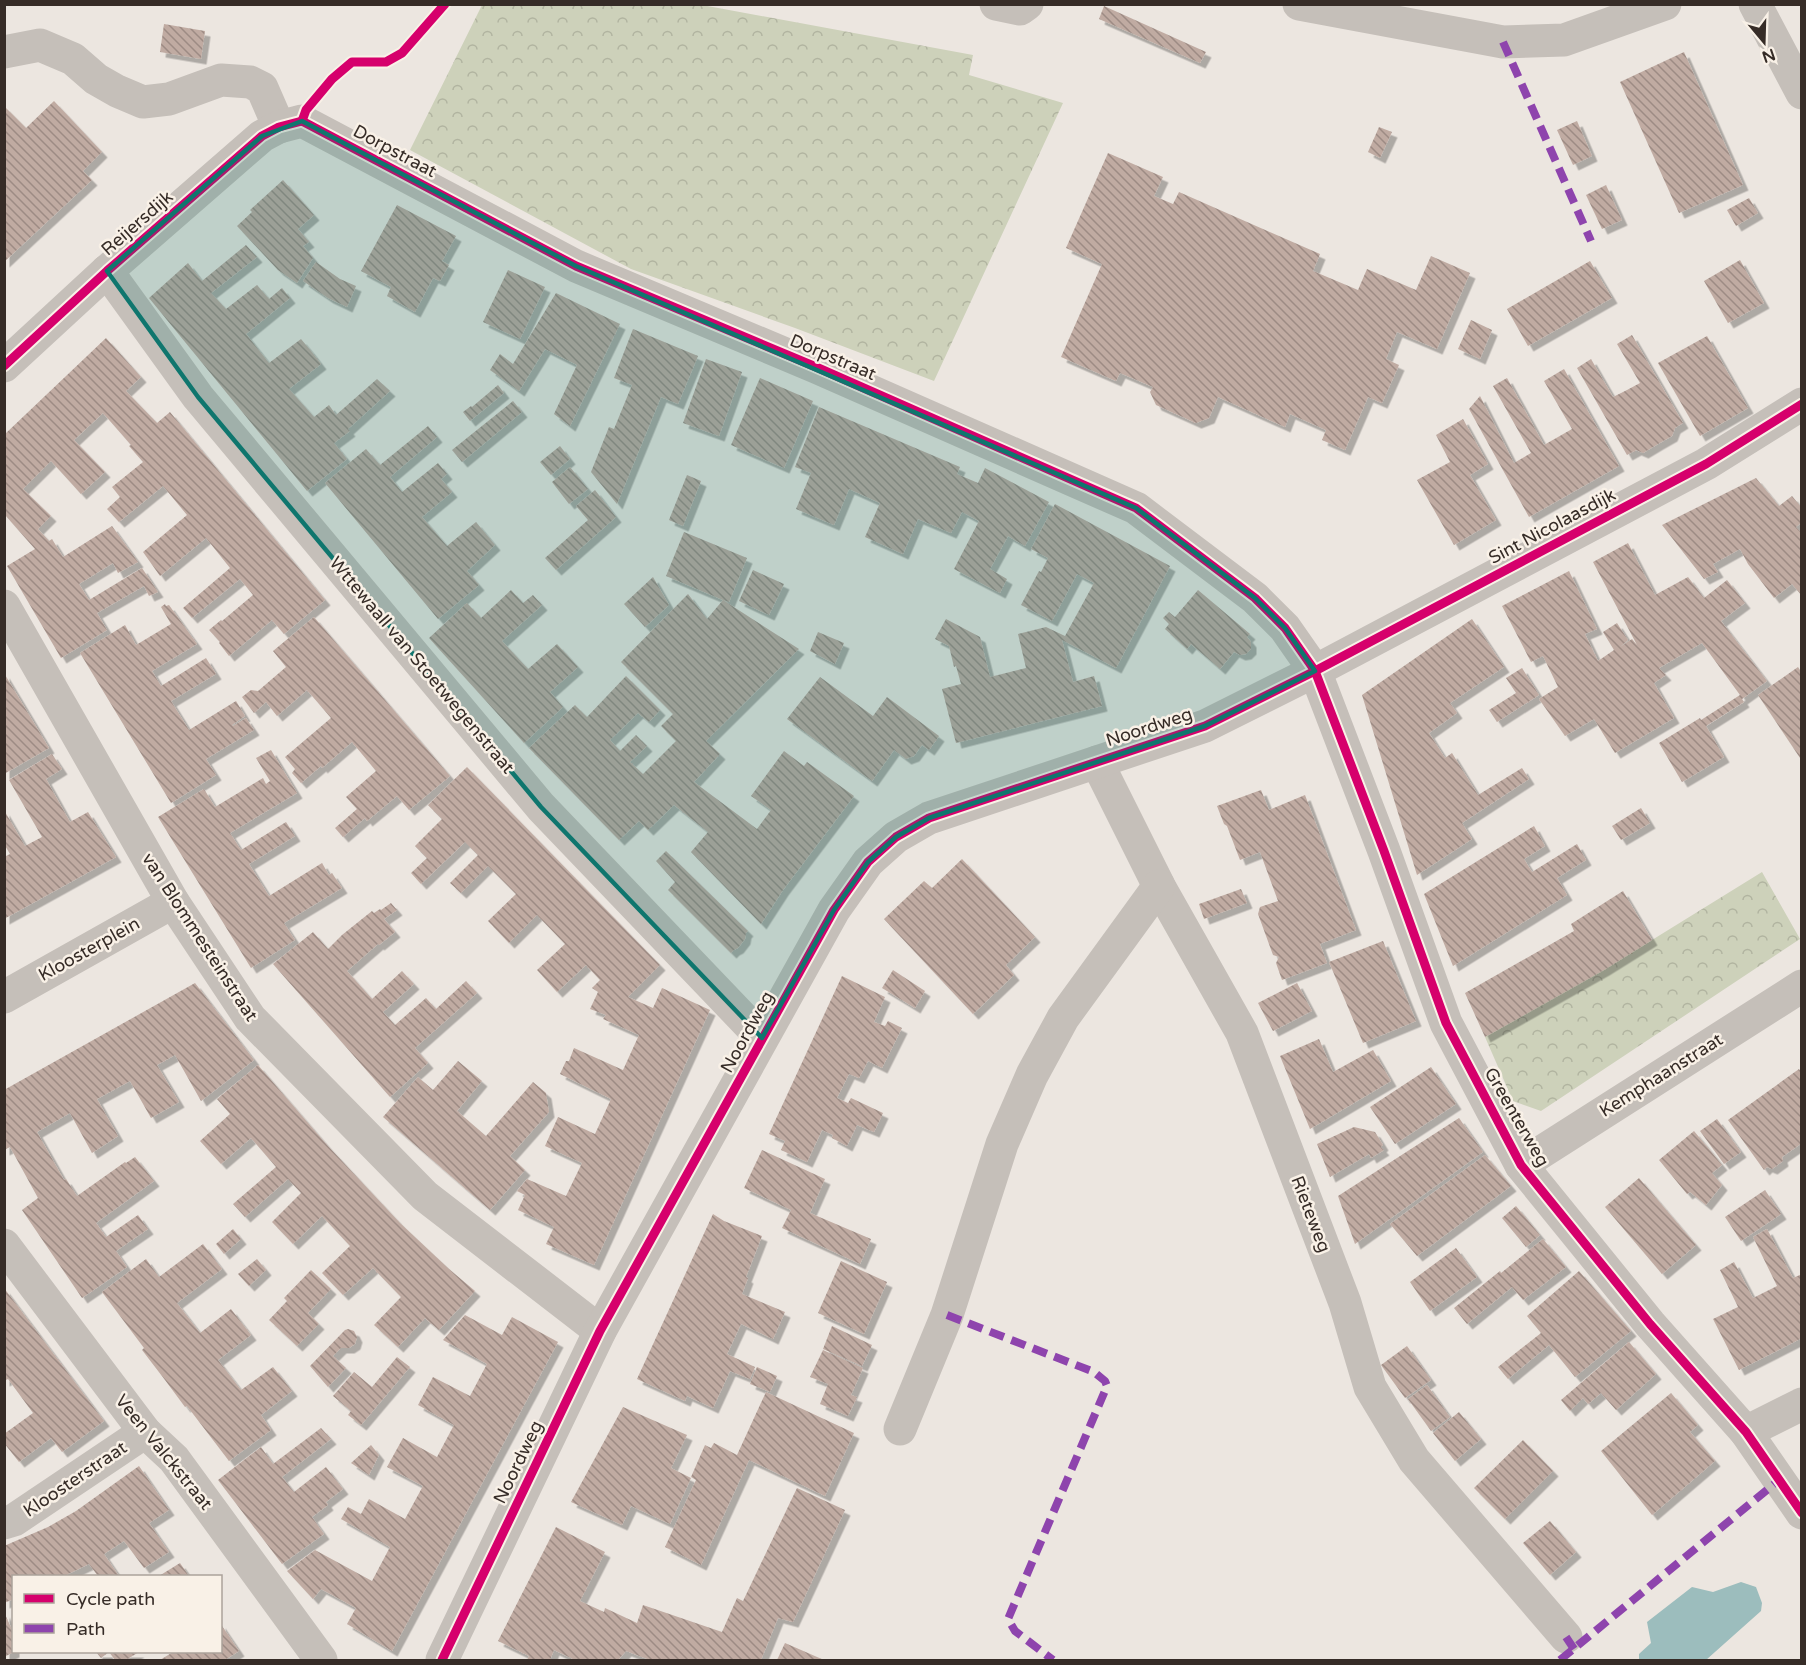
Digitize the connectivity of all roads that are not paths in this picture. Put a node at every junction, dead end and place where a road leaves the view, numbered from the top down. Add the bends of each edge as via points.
1 (996, 4) edge
2 (1027, 4) edge
3 (1299, 4) edge
4 (1665, 4) edge
5 (1755, 4) edge
6 (4, 52) edge
7 (1802, 93) edge
8 (290, 124) junction
9 (107, 271) junction
10 (4, 366) edge
11 (1802, 404) edge
12 (4, 606) edge
13 (1315, 671) junction
14 (1097, 762) junction
15 (1159, 886) junction
16 (173, 902) junction
17 (1802, 986) edge
18 (4, 997) edge
19 (762, 1038) junction
20 (1521, 1165) junction
21 (4, 1245) edge
22 (600, 1331) junction
23 (1802, 1404) edge
24 (900, 1429) dead end
25 (145, 1432) junction
26 (1746, 1432) junction
27 (1802, 1513) edge
28 (4, 1523) edge
29 (1566, 1637) dead end
30 (321, 1660) edge
31 (442, 1660) edge

1 - 2 street via 1020,9
3 - 4 street via 1503,42 1564,40
5 - 7 street
6 - 8 street via 40,45 73,59 96,79 143,102 169,99 221,80 250,82 262,88
8 - 9 street, Reijersdijk via 262,136
8 - 13 street, Dorpstraat via 576,266 1136,508 1255,598 1285,628
9 - 10 street, Reijersdijk
9 - 19 street, Wttewaall van Stoetwegenstraat via 198,397 541,807
11 - 13 street, Sint Nicolaasdijk via 1706,464
12 - 16 street, van Blommesteinstraat
13 - 14 street, Noordweg via 1205,726
13 - 20 street, Greenterweg via 1446,1023
14 - 15 street, Rieteweg
14 - 19 street, Noordweg via 928,818 896,837 868,862 834,909
15 - 24 street via 1063,1018 1032,1075 1002,1144 946,1315
15 - 29 street, Rieteweg via 1242,1033 1345,1303 1370,1388 1414,1460
16 - 18 street, Kloosterplein
16 - 22 street, van Blommesteinstraat via 250,1018 417,1188
17 - 20 street, Kemphaanstraat
19 - 22 street, Noordweg
20 - 26 street, Greenterweg via 1650,1324
21 - 25 street, Veen Valckstraat
22 - 31 street, Noordweg
23 - 26 street
25 - 28 street, Kloosterstraat
25 - 30 street, Veen Valckstraat via 174,1459
26 - 27 street, Greenterweg

